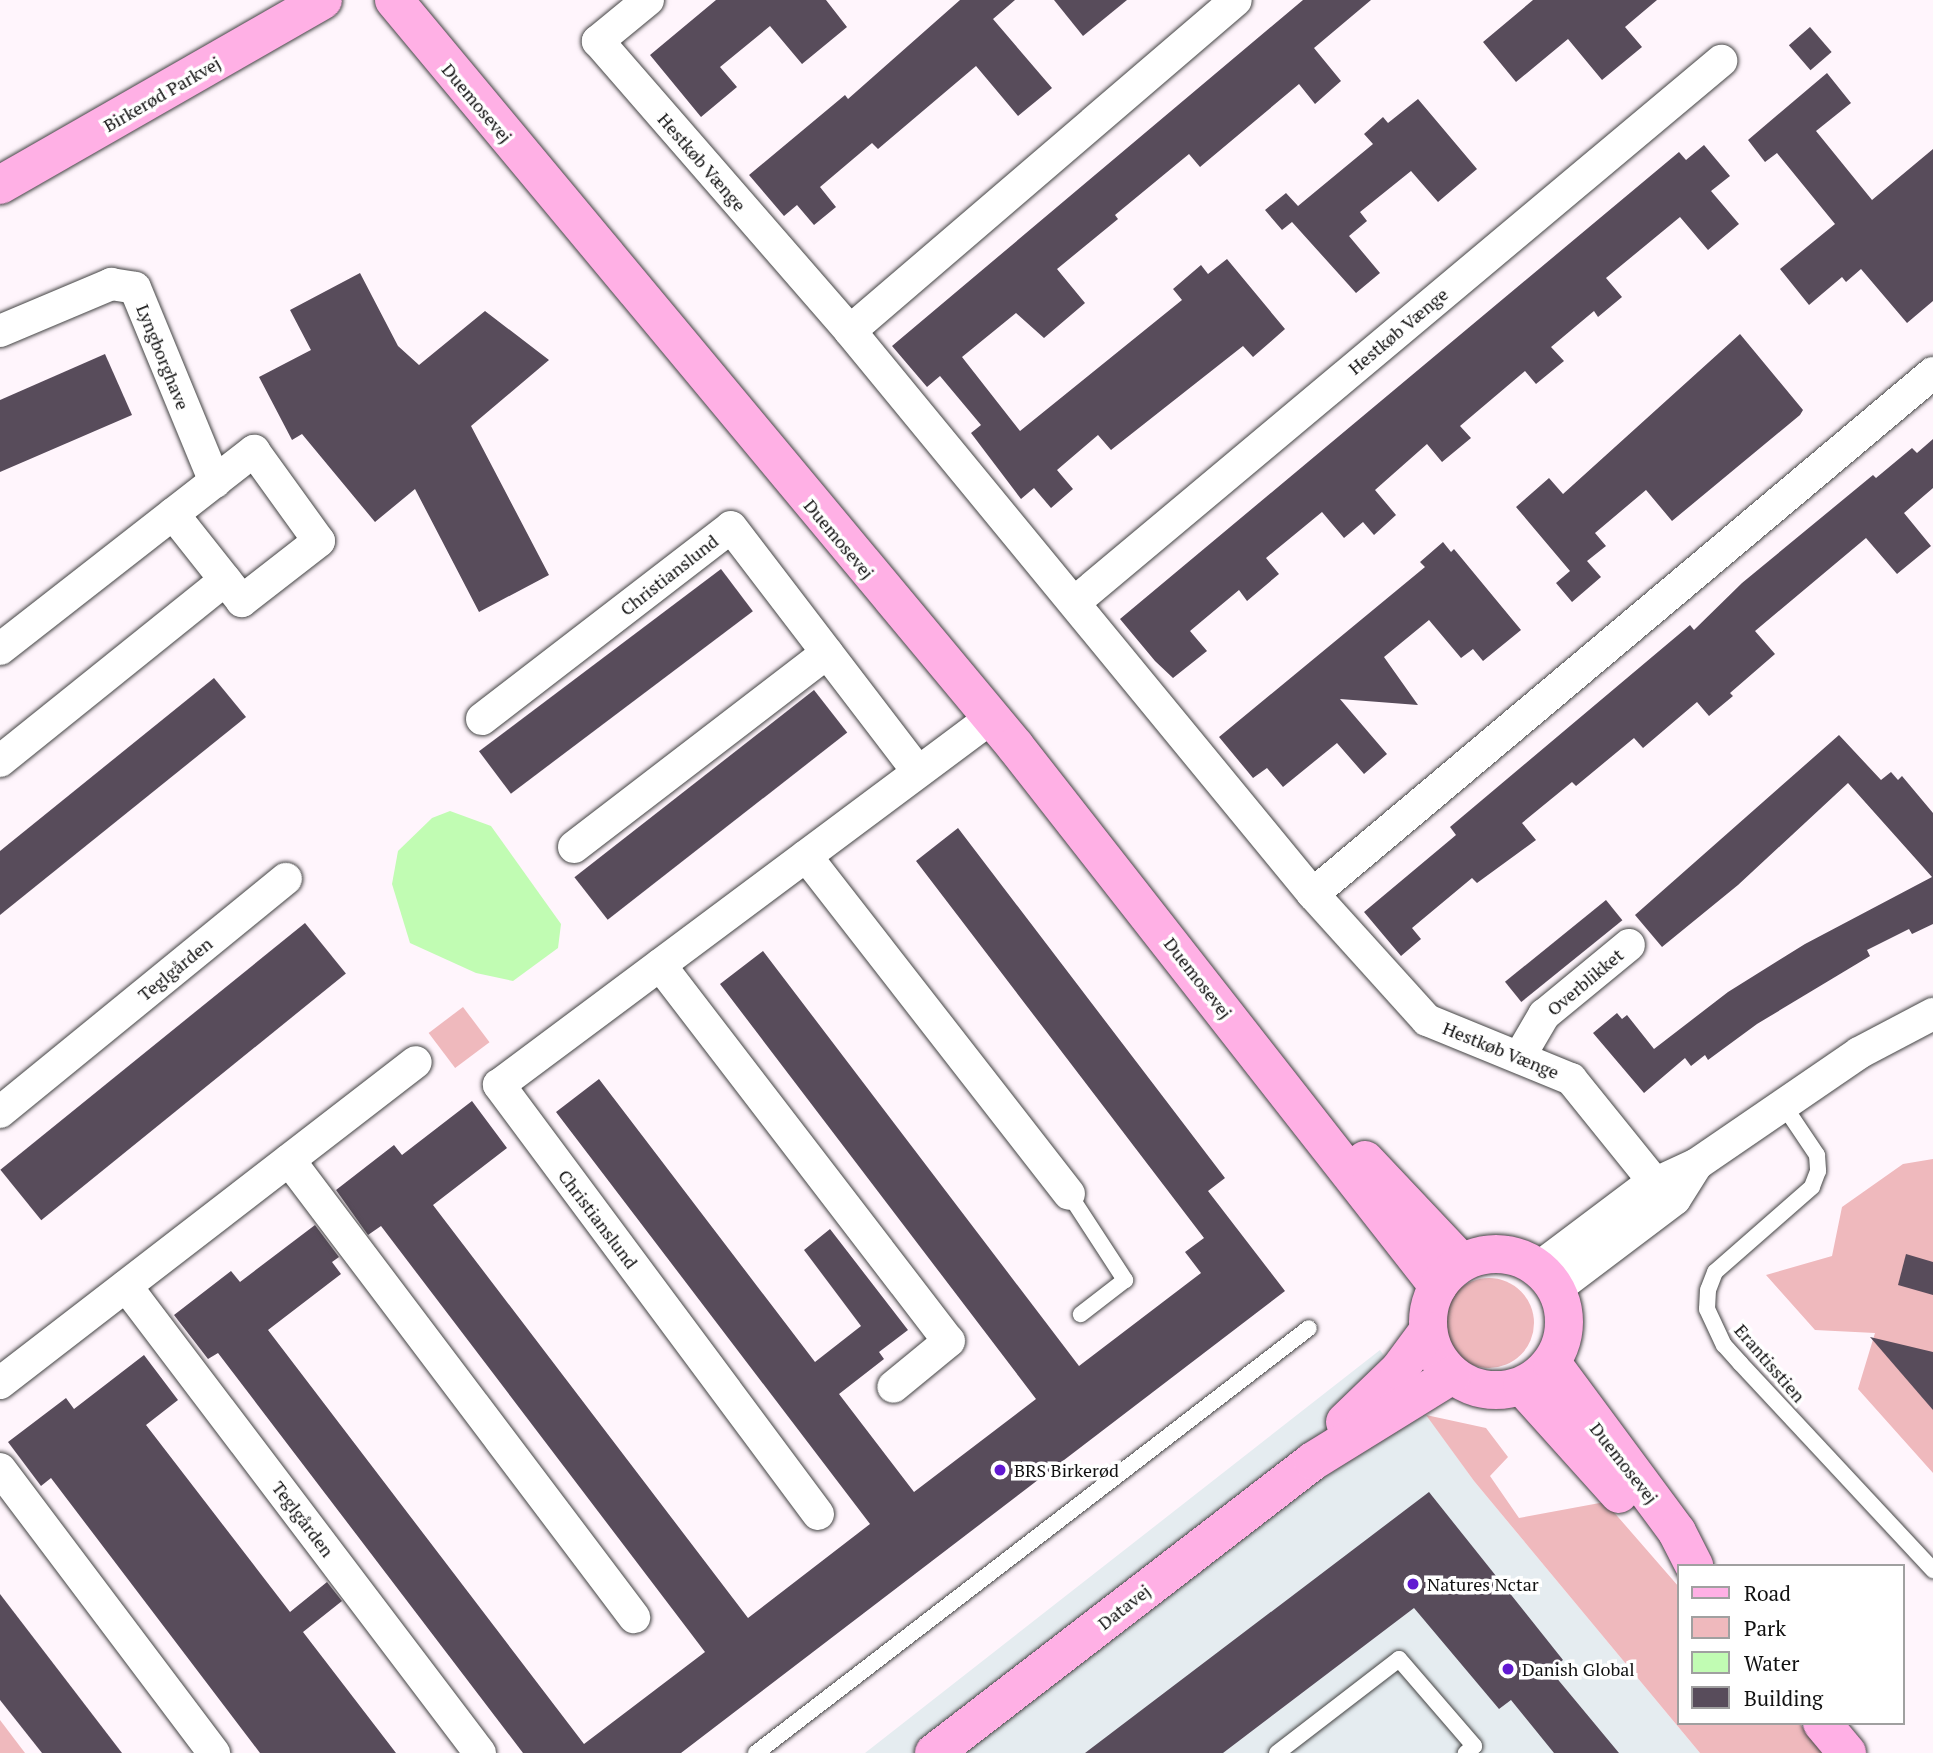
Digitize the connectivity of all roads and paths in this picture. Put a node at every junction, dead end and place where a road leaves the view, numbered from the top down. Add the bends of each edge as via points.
1 (323, 0) edge
2 (394, 0) edge
3 (648, 0) edge
4 (1236, 0) edge
5 (1721, 61) dead end
6 (0, 184) edge
7 (0, 331) edge
8 (850, 331) junction
9 (1933, 373) edge
10 (215, 482) junction
11 (173, 514) junction
12 (225, 580) junction
13 (1075, 602) junction
14 (0, 649) edge
15 (827, 653) junction
16 (991, 718) junction
17 (482, 719) dead end
18 (0, 761) edge
19 (918, 772) junction
20 (575, 847) dead end
21 (806, 856) junction
22 (286, 879) dead end
23 (1313, 894) junction
24 (1629, 945) dead end
25 (660, 965) junction
26 (1933, 1014) edge
27 (1520, 1056) junction
28 (416, 1062) dead end
29 (1782, 1103) junction
30 (0, 1112) edge
31 (289, 1160) junction
32 (1698, 1164) junction
33 (1654, 1182) junction
34 (1069, 1194) joint
35 (1450, 1275) junction
36 (1547, 1279) junction
37 (126, 1286) junction
38 (1081, 1314) dead end
39 (1309, 1328) dead end
40 (1428, 1331) junction
41 (1552, 1363) junction
42 (1452, 1375) junction
43 (0, 1383) edge
44 (1522, 1386) junction
45 (893, 1387) dead end
46 (1313, 1461) junction
47 (0, 1469) edge
48 (818, 1514) dead end
49 (1690, 1564) edge
50 (1691, 1564) edge
51 (1933, 1570) edge
52 (634, 1617) dead end
53 (1824, 1725) edge
54 (214, 1753) edge
55 (480, 1753) edge
56 (756, 1753) edge
57 (934, 1753) edge
58 (1277, 1753) edge
59 (1466, 1753) edge
60 (1847, 1753) edge

1 - 6 street, Birkerød Parkvej
2 - 16 street, Duemosevej
3 - 8 street, Hestkøb Vænge via 597,41
4 - 8 street
5 - 13 street, Hestkøb Vænge
7 - 10 street, Lyngborghave via 111,284 135,288
8 - 13 street, Hestkøb Vænge
9 - 23 street
10 - 11 street
10 - 12 street via 254,452 318,541 242,601
11 - 12 street
11 - 14 street
12 - 18 street
13 - 23 street, Hestkøb Vænge
15 - 17 street, Christianslund via 731,527
15 - 19 street, Christianslund
15 - 20 street
16 - 19 street, Christianslund
16 - 35 street, Duemosevej via 1289,1092 1308,1100
19 - 21 street, Christianslund
21 - 25 street, Christianslund
21 - 34 street
22 - 30 street, Teglgården
23 - 27 street, Hestkøb Vænge via 1427,1020
24 - 27 street, Overblikket via 1544,1015
25 - 45 street via 948,1342
25 - 48 street, Christianslund via 499,1085
26 - 29 street via 1859,1053
27 - 33 street, Hestkøb Vænge via 1571,1079
28 - 31 street
29 - 32 street
29 - 51 lane, Erantisstien via 1817,1155 1818,1171 1812,1187 1715,1272 1707,1309 1724,1345
31 - 37 street
31 - 52 street
32 - 33 street
32 - 36 street via 1675,1199
33 - 36 street
34 - 38 lane via 1125,1280
35 - 36 street via 1497,1254 1519,1258
35 - 40 street via 1429,1312
36 - 41 street via 1565,1327
37 - 43 street
37 - 55 street, Teglgården
39 - 56 lane
40 - 42 street via 1440,1363
40 - 46 street, Datavej via 1399,1370 1329,1436
41 - 44 street
41 - 50 street, Duemosevej via 1677,1532
42 - 44 street via 1478,1389
42 - 46 street, Datavej
44 - 49 street, Duemosevej
46 - 57 street, Datavej
47 - 54 street
53 - 60 street
58 - 59 lane via 1399,1659 1474,1746

